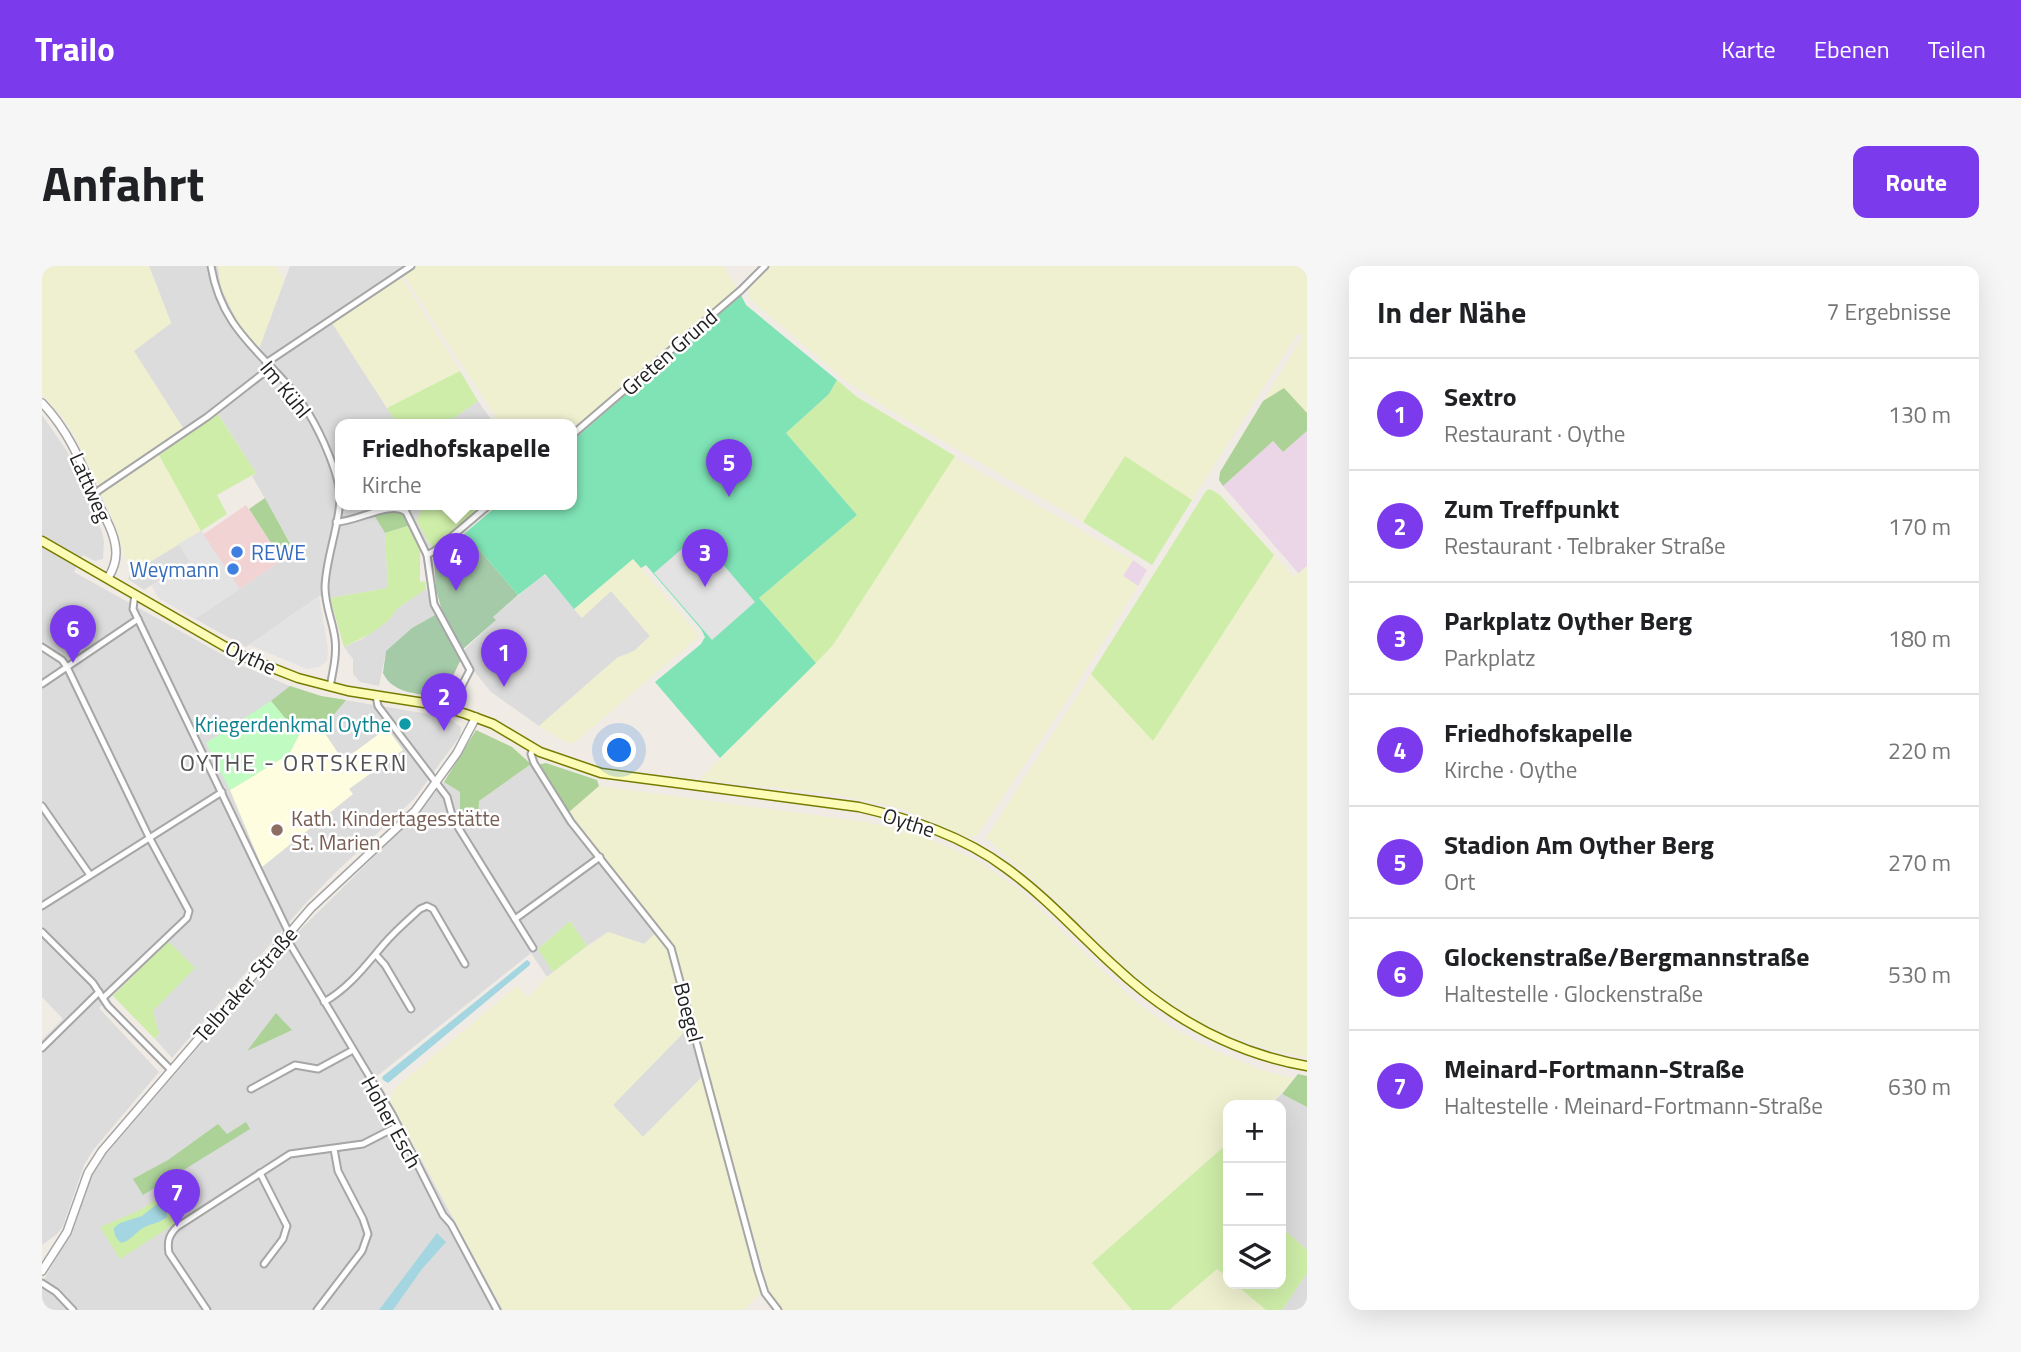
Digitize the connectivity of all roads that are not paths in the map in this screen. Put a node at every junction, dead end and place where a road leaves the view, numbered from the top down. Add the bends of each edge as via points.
1 (211, 266) edge
2 (411, 266) edge
3 (765, 266) edge
4 (268, 366) junction
5 (42, 403) edge
6 (577, 431) edge
7 (335, 476) edge
8 (95, 493) junction
9 (338, 510) edge
10 (383, 510) edge
11 (404, 510) edge
12 (483, 510) edge
13 (337, 522) junction
14 (42, 541) edge
15 (427, 555) junction
16 (108, 578) junction
17 (135, 594) junction
18 (138, 619) junction
19 (42, 647) edge
20 (67, 667) junction
21 (42, 684) edge
22 (330, 687) junction
23 (376, 696) junction
24 (453, 709) junction
25 (476, 717) junction
26 (533, 748) junction
27 (436, 784) junction
28 (222, 792) junction
29 (42, 806) edge
30 (149, 837) junction
31 (600, 857) junction
32 (90, 875) junction
33 (42, 906) edge
34 (515, 919) junction
35 (42, 932) edge
36 (287, 935) junction
37 (533, 948) dead end
38 (376, 955) junction
39 (465, 964) dead end
40 (101, 995) junction
41 (324, 1002) junction
42 (411, 1009) dead end
43 (42, 1048) edge
44 (353, 1050) junction
45 (1307, 1066) edge
46 (171, 1070) junction
47 (251, 1089) dead end
48 (398, 1126) junction
49 (334, 1149) junction
50 (260, 1173) junction
51 (264, 1264) dead end
52 (42, 1271) edge
53 (42, 1283) edge
54 (73, 1310) edge
55 (207, 1310) edge
56 (317, 1310) edge
57 (497, 1310) edge
58 (778, 1310) edge

1 - 4 street, Im Kühl via 225,311
2 - 4 street
3 - 6 street, Greten Grund
4 - 7 street, Im Kühl via 309,414
4 - 8 street via 207,417
5 - 8 street, Lattweg via 74,448
8 - 16 street, Lattweg via 116,551 115,567
9 - 13 street, Im Kühl
10 - 13 street
11 - 15 street
12 - 15 street
13 - 22 street, Im Kühl via 325,589 336,654
14 - 16 main road, Oythe
15 - 24 street via 434,604 470,670
16 - 17 main road, Oythe
17 - 18 street, Hoher Esch via 133,609
17 - 22 main road, Oythe via 247,658
18 - 20 street
18 - 28 street, Hoher Esch
19 - 20 street
20 - 21 street
20 - 30 street
22 - 23 main road, Oythe
23 - 24 main road, Oythe
23 - 27 street via 378,706
24 - 25 main road, Oythe
25 - 26 main road, Oythe
25 - 27 street, Telbraker Straße
26 - 31 street, Boegel via 534,764
26 - 45 main road, Oythe via 601,773 859,807 931,828 1004,866 1172,1014 1257,1055
27 - 34 street
27 - 36 street, Telbraker Straße via 415,811 336,882
28 - 30 street
28 - 36 street, Hoher Esch
29 - 32 street
30 - 32 street
30 - 40 street via 189,911 187,918
31 - 34 street
31 - 58 street, Boegel via 674,956 758,1271 765,1293
32 - 33 street
34 - 37 street
35 - 40 street
36 - 41 street, Hoher Esch
36 - 46 street, Telbraker Straße
38 - 39 street via 427,906
38 - 41 street
38 - 42 street
40 - 43 street
40 - 46 street
41 - 44 street, Hoher Esch
44 - 47 street via 318,1069 295,1065
44 - 48 street, Hoher Esch
46 - 52 street, Telbraker Straße via 94,1162 66,1232
48 - 49 street via 363,1144
48 - 57 street, Hoher Esch
49 - 50 street via 290,1154
49 - 56 street via 341,1178 368,1234 362,1251
50 - 51 street via 287,1226
50 - 55 street via 169,1235 169,1252
53 - 54 street

